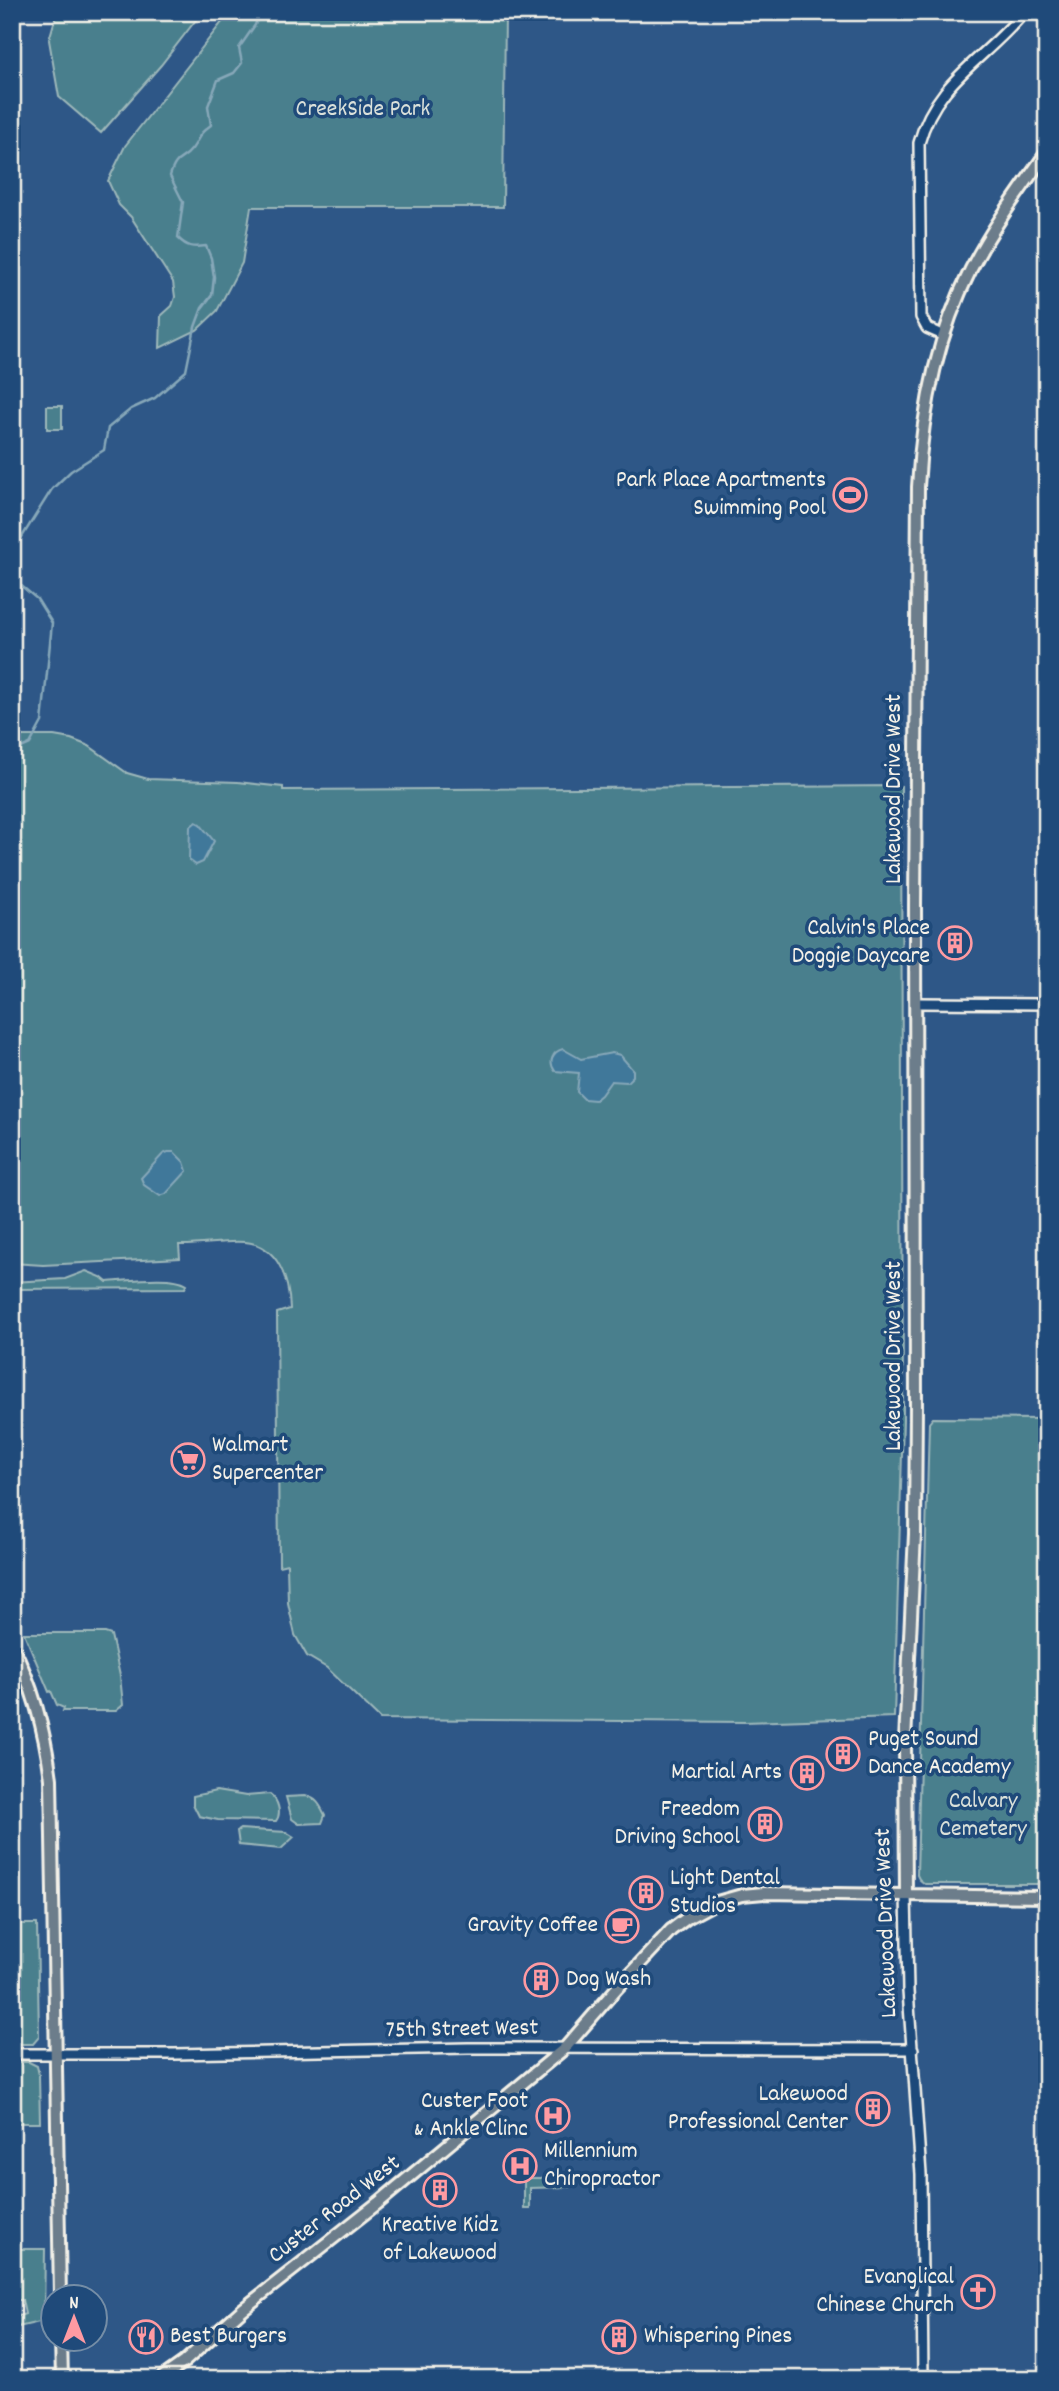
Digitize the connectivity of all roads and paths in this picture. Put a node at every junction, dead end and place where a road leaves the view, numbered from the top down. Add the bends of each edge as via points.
1 (1024, 12) edge
2 (1047, 152) edge
3 (943, 335) junction
4 (916, 1003) junction
5 (1047, 1004) edge
6 (12, 1645) edge
7 (906, 1894) junction
8 (1047, 1897) edge
9 (565, 2049) junction
10 (913, 2049) junction
11 (54, 2053) junction
12 (12, 2054) edge
13 (60, 2282) edge
14 (61, 2352) edge
15 (62, 2379) edge
16 (160, 2379) edge
17 (923, 2379) edge

1 - 3 street via 940,95 919,143 921,317 927,328
2 - 3 main road, Lakewood Drive West via 984,246
3 - 4 main road, Lakewood Drive West via 923,420 918,486
4 - 5 street
4 - 7 main road, Lakewood Drive West via 915,1534 906,1699
6 - 11 main road via 38,1707 51,1779
7 - 8 main road, Custer Road West
7 - 9 main road, Custer Road West via 764,1893 717,1902 671,1930
7 - 10 street, Lakewood Drive West
9 - 10 street, 75th Street West
9 - 11 street, 75th Street West
9 - 16 main road, Custer Road West
10 - 17 street, Lakewood Drive West via 921,2174
11 - 12 street, 75th Street West
11 - 13 main road
14 - 15 main road

